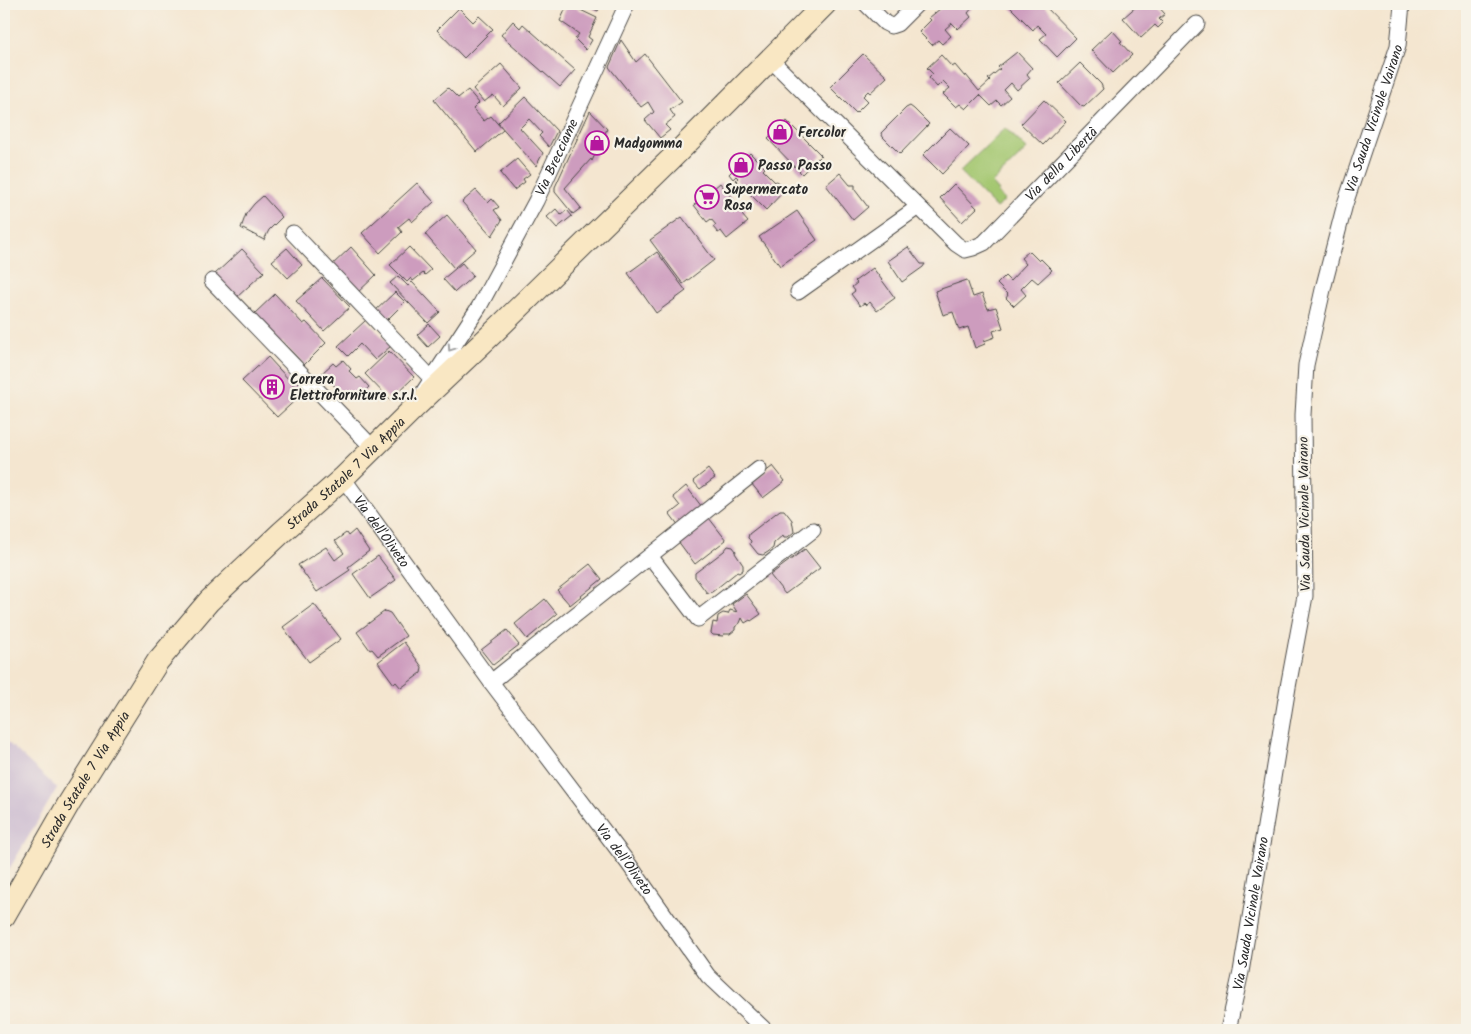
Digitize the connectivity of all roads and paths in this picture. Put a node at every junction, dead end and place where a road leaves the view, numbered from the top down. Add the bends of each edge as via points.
1 (627, 4) edge
2 (825, 4) edge
3 (866, 4) edge
4 (917, 4) edge
5 (1402, 4) edge
6 (1197, 24) dead end
7 (770, 59) junction
8 (918, 207) junction
9 (293, 233) dead end
10 (212, 281) dead end
11 (798, 292) dead end
12 (479, 307) junction
13 (500, 326) junction
14 (431, 378) junction
15 (416, 406) junction
16 (373, 448) junction
17 (759, 469) dead end
18 (343, 478) junction
19 (814, 530) dead end
20 (650, 556) junction
21 (491, 682) junction
22 (4, 916) edge
23 (765, 1030) edge
24 (1228, 1030) edge

1 - 12 street, Via Brecciame via 536,201
2 - 7 main road
3 - 4 street via 891,26
5 - 24 street, Via Sauda Vicinale Vairano via 1398,46 1345,204 1306,365 1303,415 1305,596 1241,972
6 - 8 street, Via della Libertà via 984,243 965,250
7 - 8 street, Via della Libertà
7 - 13 main road, Strada Statale 7 Via Appia
8 - 11 street
9 - 14 street
10 - 16 street
12 - 13 street via 480,323
12 -> 14 street, Via Brecciame
13 - 15 main road, Strada Statale 7 Via Appia
14 - 15 street, Via Brecciame
15 - 16 main road, Strada Statale 7 Via Appia
16 - 18 main road, Strada Statale 7 Via Appia
17 - 20 street
18 - 21 street, Via dell'Oliveto
18 - 22 main road, Strada Statale 7 Via Appia via 209,601 158,661 69,803
19 - 20 street via 698,619
20 - 21 street
21 - 23 street, Via dell'Oliveto via 628,863 708,976

